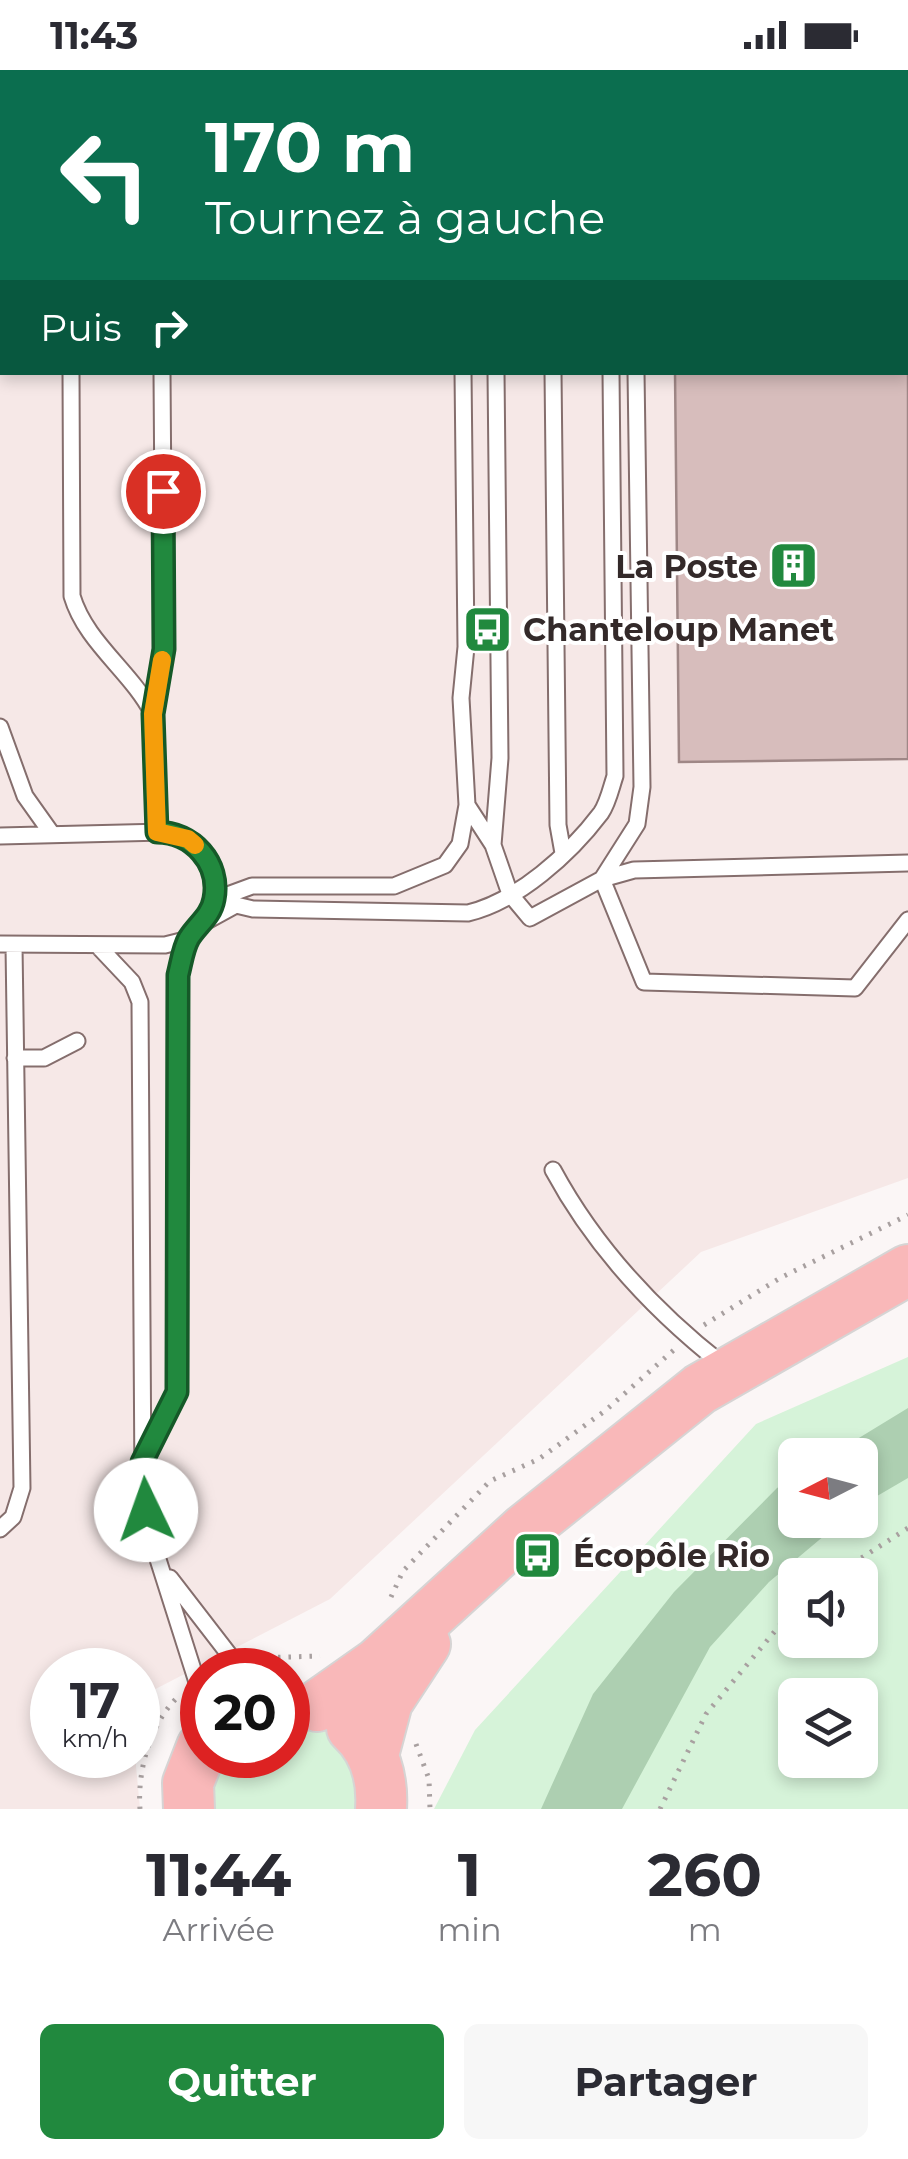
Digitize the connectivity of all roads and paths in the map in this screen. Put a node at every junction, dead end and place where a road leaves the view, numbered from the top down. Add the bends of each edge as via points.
1 (71, 375) edge
2 (162, 375) edge
3 (463, 375) edge
4 (496, 375) edge
5 (553, 375) edge
6 (611, 375) edge
7 (636, 375) edge
8 (153, 714) junction
9 (0, 727) edge
10 (467, 805) junction
11 (157, 832) junction
12 (52, 834) junction
13 (0, 836) edge
14 (493, 846) junction
15 (564, 853) junction
16 (908, 863) edge
17 (602, 880) junction
18 (510, 894) junction
19 (214, 900) junction
20 (908, 920) edge
21 (204, 922) junction
22 (189, 939) junction
23 (7, 945) edge
24 (98, 946) junction
25 (77, 1040) dead end
26 (15, 1058) junction
27 (552, 1170) dead end
28 (908, 1270) edge
29 (730, 1370) junction
30 (142, 1462) junction
31 (908, 1528) edge
32 (0, 1529) edge
33 (861, 1558) edge
34 (162, 1568) junction
35 (469, 1584) junction
36 (778, 1627) edge
37 (184, 1648) edge
38 (223, 1648) edge
39 (310, 1699) edge
40 (180, 1704) edge
41 (310, 1706) edge
42 (392, 1745) junction
43 (189, 1778) edge
44 (140, 1809) edge
45 (189, 1809) edge
46 (381, 1809) edge
47 (430, 1809) edge
48 (660, 1809) edge

1 - 8 lane via 72,596 80,621
2 - 8 lane via 164,649
3 - 10 lane via 466,647 460,698
4 - 14 lane via 500,722
5 - 15 lane via 558,825
6 - 15 lane via 616,776 604,810
7 - 17 lane via 642,787 637,824
8 - 11 lane
9 - 12 lane via 25,796
10 - 14 lane
10 - 19 lane via 460,844 445,866 394,886 252,886
11 - 12 lane
11 - 19 lane via 188,839 205,854
12 - 13 lane
14 - 18 lane
15 - 18 lane
16 - 17 lane via 634,870
17 - 18 lane via 530,918
17 - 20 lane via 644,982 856,988
18 - 21 lane via 498,906 468,913 236,905
19 - 21 lane
21 - 22 lane
22 - 24 lane
22 - 30 lane via 178,975 177,1392
23 - 24 lane
23 - 26 lane
24 - 30 lane via 132,982 140,1002
25 - 26 lane via 44,1058
26 - 32 lane via 22,1488 13,1517
27 - 29 lane via 611,1261
28 - 29 main road
29 - 35 main road via 625,1445
30 - 34 lane via 149,1531
31 - 33 path
34 - 37 lane
34 - 38 lane
35 - 39 main road via 378,1663
35 - 42 main road via 387,1702
36 - 48 path via 706,1714
40 - 44 path via 162,1716 140,1776
41 - 42 main road
42 - 46 main road
42 - 47 path via 429,1779
43 - 45 main road

